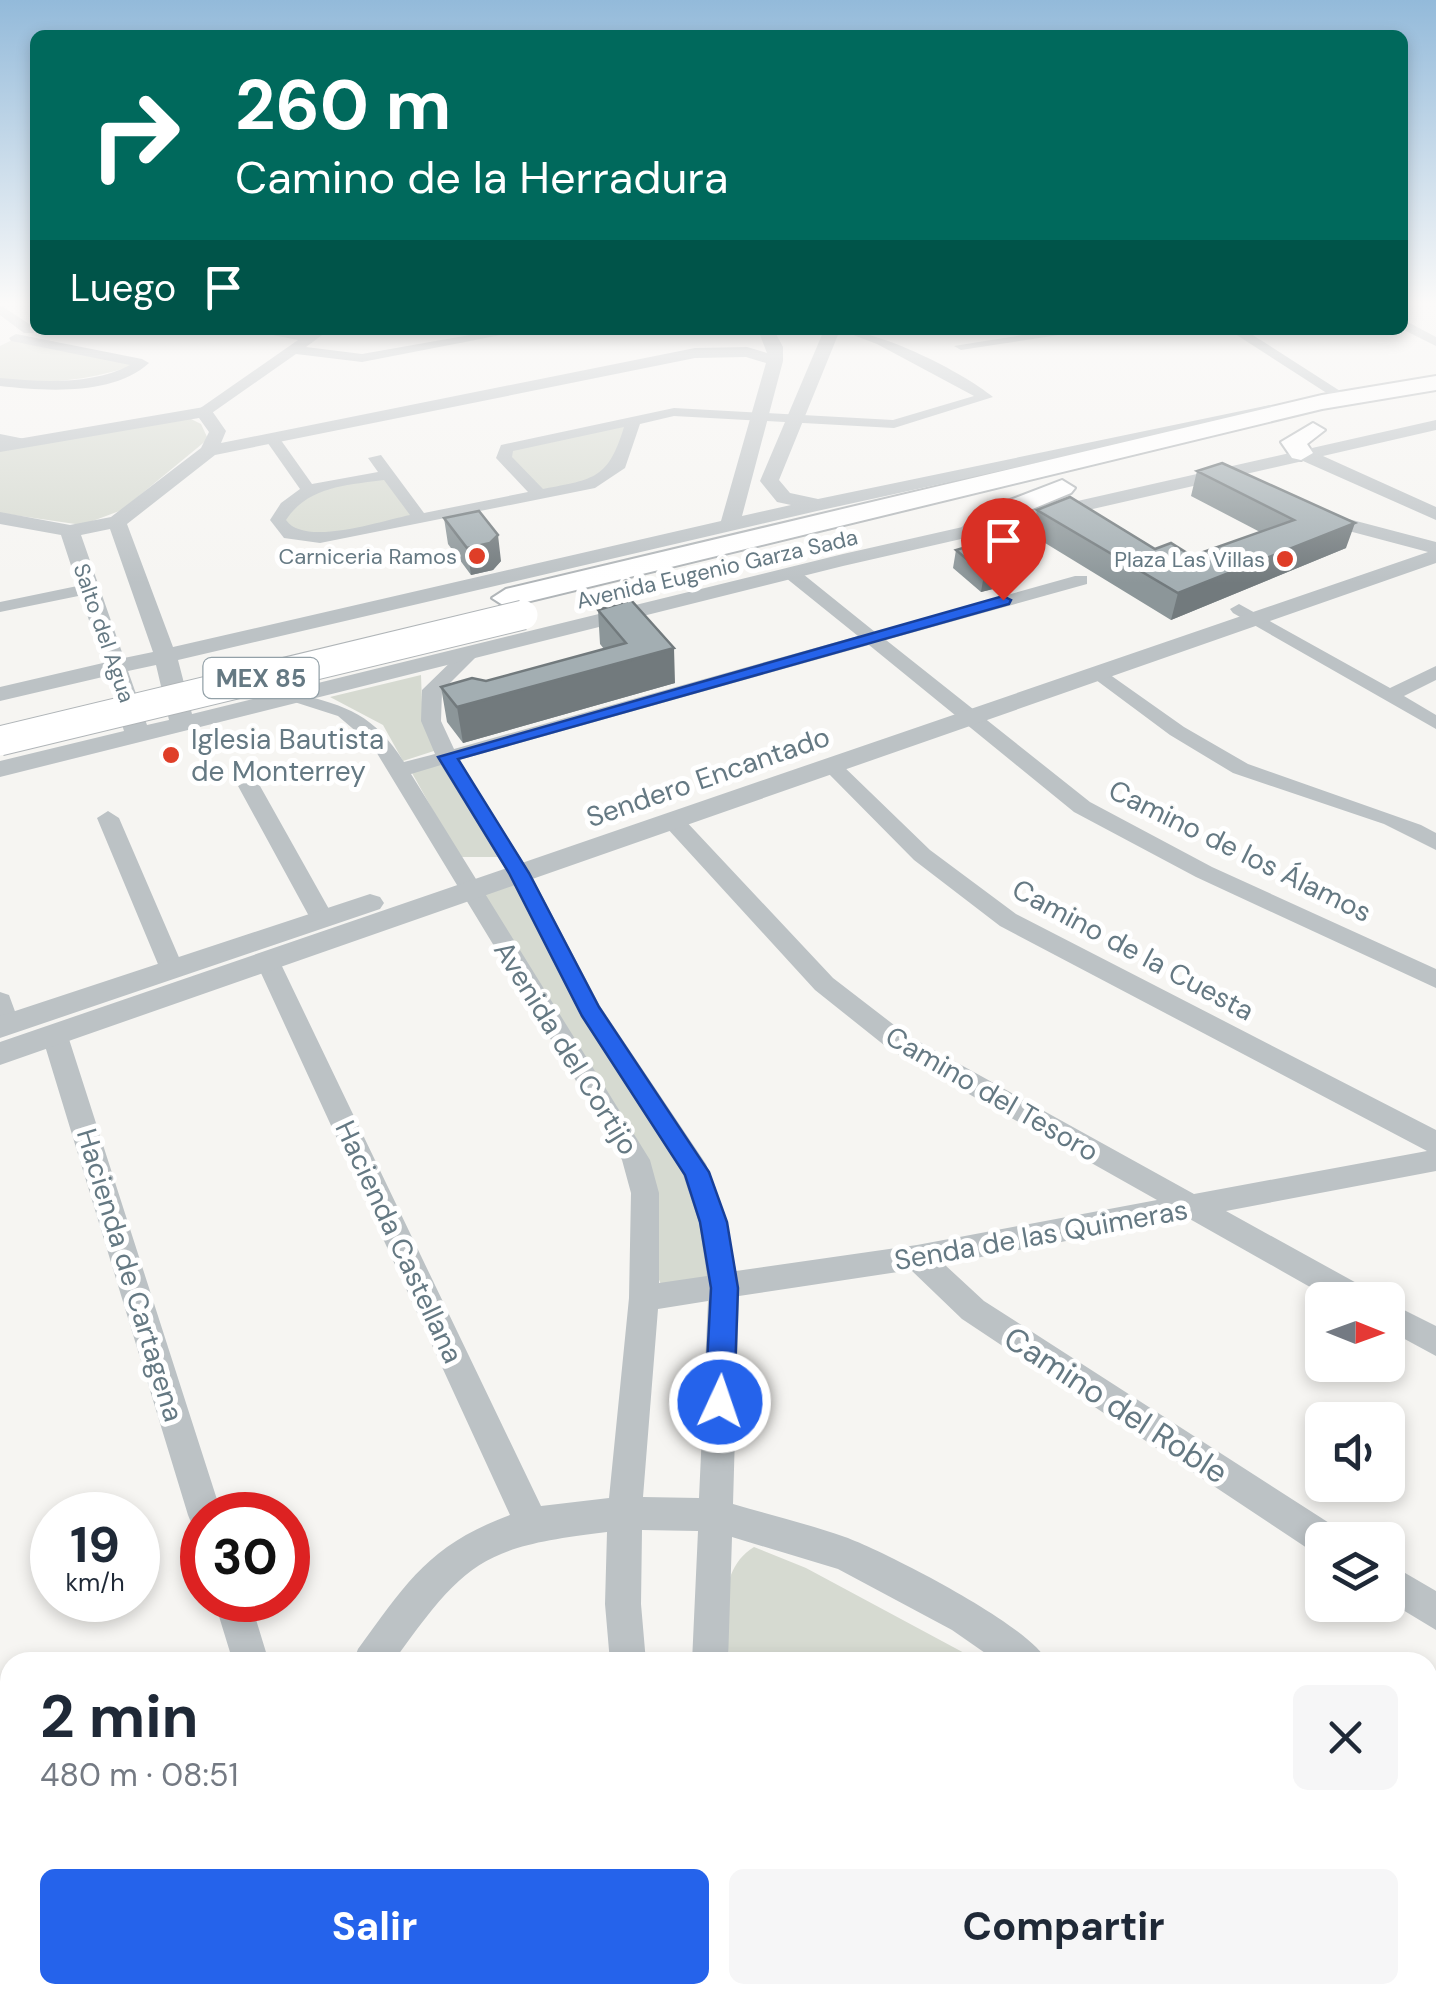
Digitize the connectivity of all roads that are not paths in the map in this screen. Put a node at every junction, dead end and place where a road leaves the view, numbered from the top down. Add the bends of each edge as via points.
1 (226, 397) edge
2 (421, 397) edge
3 (481, 397) edge
4 (765, 397) edge
5 (803, 397) edge
6 (922, 397) edge
7 (980, 397) edge
8 (980, 397) edge
9 (986, 397) junction
10 (1328, 397) edge
11 (1353, 397) edge
12 (1333, 400) junction
13 (1006, 406) dead end
14 (1436, 406) edge
15 (204, 412) junction
16 (760, 416) junction
17 (794, 418) junction
18 (634, 420) junction
19 (1436, 425) edge
20 (217, 431) junction
21 (0, 439) edge
22 (273, 439) junction
23 (27, 441) junction
24 (1307, 442) junction
25 (0, 447) edge
26 (208, 450) junction
27 (376, 458) dead end
28 (1226, 471) junction
29 (387, 475) junction
30 (1359, 479) junction
31 (1062, 488) junction
32 (308, 490) junction
33 (541, 496) junction
34 (817, 505) junction
35 (1300, 512) edge
36 (1436, 514) edge
37 (0, 518) edge
38 (419, 518) junction
39 (730, 524) junction
40 (118, 527) junction
41 (976, 530) junction
42 (72, 536) junction
43 (1432, 546) edge
44 (792, 574) junction
45 (1081, 580) dead end
46 (87, 589) junction
47 (514, 606) junction
48 (0, 607) edge
49 (1248, 614) junction
50 (870, 636) junction
51 (228, 648) junction
52 (472, 652) junction
53 (165, 655) junction
54 (115, 666) junction
55 (1436, 672) edge
56 (1099, 673) junction
57 (10, 692) edge
58 (1388, 696) junction
59 (295, 699) junction
60 (962, 710) junction
61 (0, 719) edge
62 (1436, 723) edge
63 (182, 724) junction
64 (138, 735) junction
65 (0, 741) edge
66 (447, 757) junction
67 (36, 760) junction
68 (833, 766) junction
69 (0, 768) edge
70 (400, 770) junction
71 (249, 786) dead end
72 (108, 818) dead end
73 (674, 822) junction
74 (1436, 843) edge
75 (514, 865) junction
76 (466, 882) junction
77 (322, 918) junction
78 (267, 960) junction
79 (172, 969) junction
80 (1436, 979) edge
81 (2, 1018) edge
82 (55, 1036) junction
83 (0, 1054) edge
84 (1436, 1143) edge
85 (1436, 1160) edge
86 (1193, 1208) junction
87 (918, 1257) junction
88 (1327, 1282) edge
89 (724, 1288) junction
90 (644, 1298) junction
91 (1405, 1325) edge
92 (1436, 1342) edge
93 (198, 1492) edge
94 (625, 1513) junction
95 (715, 1515) junction
96 (532, 1524) junction
97 (1305, 1527) edge
98 (1405, 1591) edge
99 (1436, 1612) edge
100 (239, 1622) edge
101 (248, 1652) edge
102 (378, 1652) edge
103 (627, 1652) edge
104 (710, 1652) edge
105 (1013, 1652) edge

1 - 15 street
2 - 20 street
3 - 22 street
4 - 16 street
5 - 17 street
6 - 17 street via 894,424
7 - 9 street
8 - 9 street
9 - 13 street
10 - 12 street
11 - 12 highway, Avenida Eugenio Garza Sada / MEX 85
12 - 34 street, Avenida Eugenio Garza Sada via 1163,429
12 - 47 highway, Avenida Eugenio Garza Sada / MEX 85
14 - 24 highway, Avenida Eugenio Garza Sada / MEX 85
15 - 20 street
15 - 23 street
16 - 17 street
16 - 18 street via 674,412
16 - 39 street
17 - 34 street via 769,480 784,498
18 - 33 street via 613,472
18 - 33 street via 506,448 504,458
19 - 24 street
20 - 26 street
21 - 23 street
22 - 26 street
22 - 32 street
23 - 25 street
24 - 28 street
24 - 30 street
24 - 31 highway, Avenida Eugenio Garza Sada / MEX 85
26 - 40 street
27 - 29 street
28 - 30 street via 1259,486 1274,472 1297,468
28 - 41 street
29 - 32 street
29 - 38 street
30 - 36 street
31 - 41 highway via 985,519
31 - 47 highway, Avenida Eugenio Garza Sada / MEX 85
32 - 38 street via 278,520 292,536 320,538
33 - 38 street
34 - 39 street, Avenida Eugenio Garza Sada
35 - 43 street
37 - 42 street
39 - 51 street, Avenida Eugenio Garza Sada
40 - 42 street
40 - 53 street, Salto del Agua
41 - 44 street
42 - 46 street, Salto del Agua
43 - 49 street, Sendero Encantado
44 - 50 street, Camino de los Álamos
44 - 52 street
45 - 50 street
46 - 48 street
46 - 54 street, Salto del Agua
47 - 61 highway, Avenida Eugenio Garza Sada / MEX 85
47 - 65 highway, Avenida Eugenio Garza Sada / MEX 85, bridge
49 - 56 street, Sendero Encantado
49 - 58 street
49 - 60 street, Sendero Encantado
50 - 60 street, Camino de los Álamos
50 - 66 street
51 - 52 street via 235,688 263,694
51 - 53 street
52 - 59 street
52 - 66 street, Avenida del Cortijo via 440,678 429,702
53 - 54 street
53 - 63 street, Salto del Agua
54 - 57 street
54 - 64 street, Salto del Agua
55 - 58 street
56 - 60 street, Sendero Encantado
56 - 74 street via 1244,770 1371,808
57 - 67 street via 59,692 78,708 71,735
58 - 62 street
59 - 63 street
59 - 70 street, Avenida del Cortijo via 345,712 363,724
60 - 68 street, Sendero Encantado
60 - 75 street, Sendero Encantado
60 - 80 street, Camino de los Álamos via 1055,787 1114,825
63 - 64 street
64 - 67 street
66 - 70 street
66 - 75 street, Avenida del Cortijo
67 - 69 street
68 - 73 street, Sendero Encantado
68 - 84 street, Camino de la Cuesta via 922,854 1008,920
70 - 76 street, Avenida del Cortijo
71 - 77 street
72 - 79 street
73 - 75 street, Sendero Encantado
73 - 86 street, Camino del Tesoro via 856,1012 949,1073
75 - 76 street, Sendero Encantado
75 - 89 street, Avenida del Cortijo via 590,1010 696,1172 714,1222
76 - 77 street, Sendero Encantado
76 - 78 street, Sendero Encantado
76 - 90 street, Avenida del Cortijo via 636,1160 645,1194
77 - 79 street, Sendero Encantado
78 - 82 street, Sendero Encantado
78 - 96 street, Hacienda Castellana
79 - 81 street, Sendero Encantado
82 - 83 street, Sendero Encantado
82 - 93 street, Hacienda de Cartagena
85 - 86 street, Senda de las Quimeras
86 - 87 street, Senda de las Quimeras
86 - 88 street, Camino del Tesoro
87 - 89 street, Senda de las Quimeras
87 - 97 street, Camino del Roble via 1006,1334
89 - 90 street, Senda de las Quimeras
89 - 95 street, Avenida del Cortijo
90 - 94 street, Avenida del Cortijo
91 - 92 street
94 - 95 street
94 - 96 street
94 - 103 street, Avenida del Cortijo
95 - 104 street, Avenida del Cortijo
95 - 105 street via 845,1554 907,1583
96 - 102 street via 451,1562
98 - 99 street
100 - 101 street

